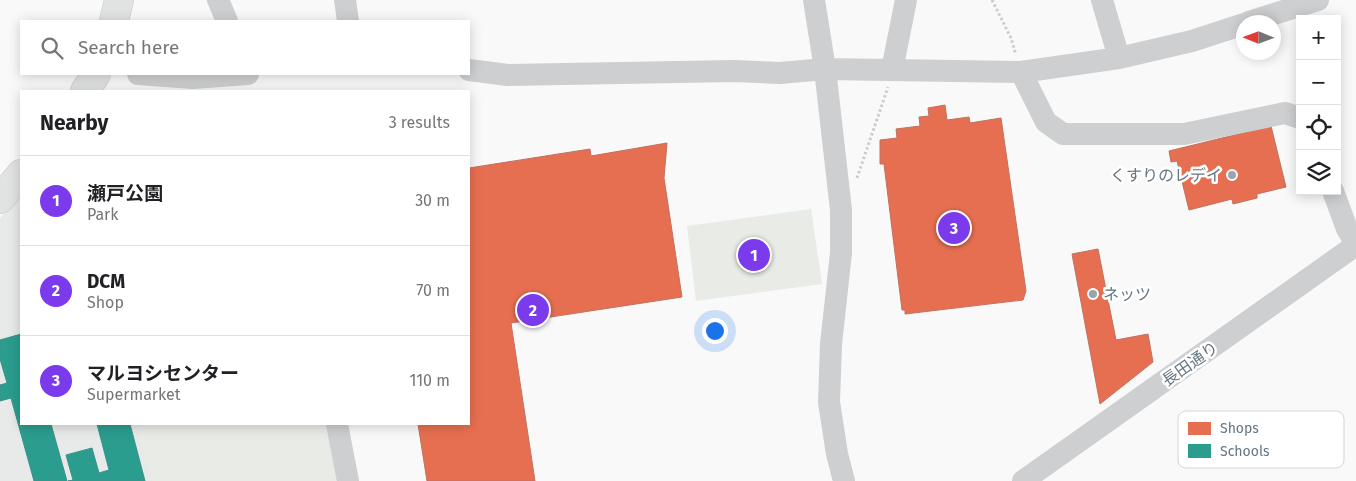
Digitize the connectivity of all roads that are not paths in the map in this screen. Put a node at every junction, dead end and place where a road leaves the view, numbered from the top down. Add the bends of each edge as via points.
1 (119, 0) edge
2 (218, 0) edge
3 (345, 0) edge
4 (814, 0) edge
5 (906, 0) edge
6 (1102, 0) edge
7 (1318, 0) edge
8 (1271, 15) edge
9 (114, 20) edge
10 (227, 20) edge
11 (348, 20) edge
12 (1236, 27) edge
13 (1119, 58) junction
14 (825, 69) junction
15 (470, 70) edge
16 (892, 70) junction
17 (1021, 72) junction
18 (95, 75) edge
19 (152, 75) edge
20 (234, 75) edge
21 (248, 75) edge
22 (86, 90) edge
23 (251, 90) edge
24 (1296, 117) edge
25 (20, 175) edge
26 (1334, 195) edge
27 (0, 198) edge
28 (1356, 244) edge
29 (337, 425) edge
30 (348, 481) edge
31 (844, 481) edge
32 (1023, 481) edge

1 - 9 main road
2 - 10 street
3 - 11 street
4 - 14 street
5 - 16 street
6 - 13 street
7 - 8 street
12 - 13 street
13 - 17 street
14 - 15 street via 780,73 734,70 508,74
14 - 16 street
14 - 31 street via 841,210 841,253 831,344 829,402
16 - 17 street
17 - 24 street via 1046,122 1063,134 1184,134 1285,113
18 - 22 main road
19 - 20 street via 194,78
21 - 23 street
25 - 27 main road
26 - 28 street
28 - 32 street, 長田通り
29 - 30 street

